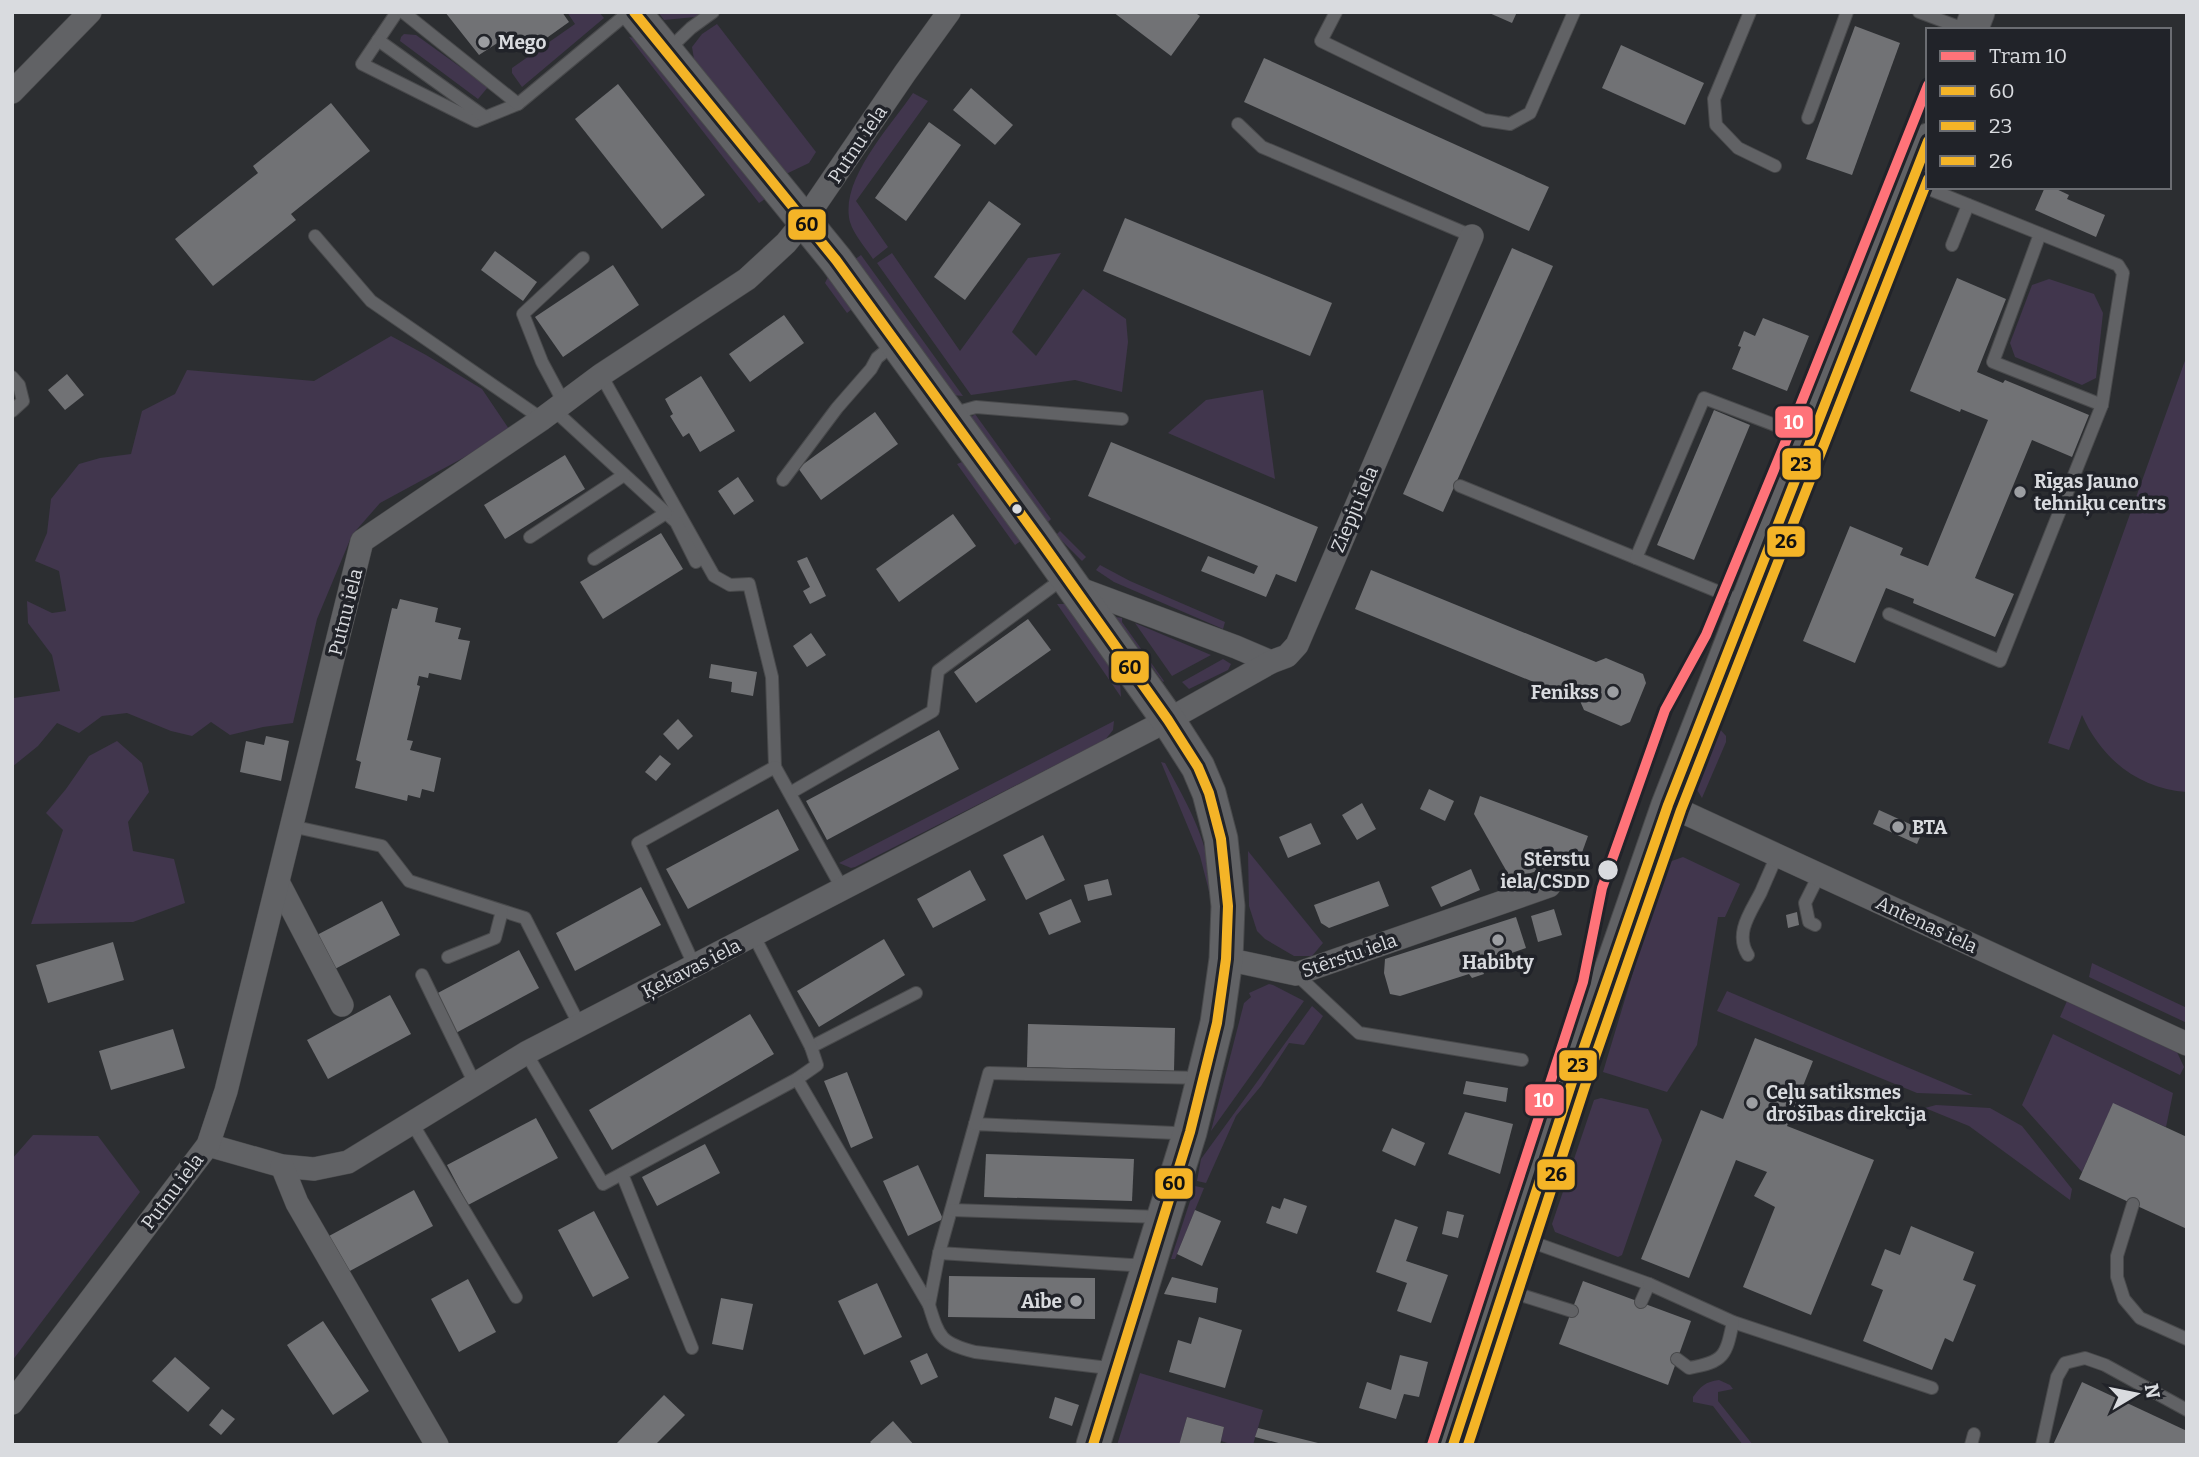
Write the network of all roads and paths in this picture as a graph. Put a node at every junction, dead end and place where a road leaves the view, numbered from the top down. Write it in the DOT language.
graph roads {
  1 [pos="397,12"];
  2 [pos="404,12"];
  3 [pos="629,12"];
  4 [pos="634,12"];
  5 [pos="713,12"];
  6 [pos="949,12"];
  7 [pos="1336,12"];
  8 [pos="1574,12"];
  9 [pos="1749,12"];
  10 [pos="1847,12"];
  11 [pos="1919,12"];
  12 [pos="1978,12"];
  13 [pos="89,13"];
  14 [pos="1963,28"];
  15 [pos="1970,28"];
  16 [pos="378,40"];
  17 [pos="666,51"];
  18 [pos="12,92"];
  19 [pos="517,104"];
  20 [pos="485,117"];
  21 [pos="1808,118"];
  22 [pos="1238,124"];
  23 [pos="1926,145"];
  24 [pos="1774,166"];
  25 [pos="1912,181"];
  26 [pos="1926,187"];
  27 [pos="1931,189"];
  28 [pos="1968,205"];
  29 [pos="804,221"];
  30 [pos="2040,234"];
  31 [pos="315,236"];
  32 [pos="1472,236"];
  33 [pos="1952,245"];
  34 [pos="583,258"];
  35 [pos="896,343"];
  36 [pos="601,375"];
  37 [pos="12,377"];
  38 [pos="2102,405"];
  39 [pos="553,410"];
  40 [pos="12,411"];
  41 [pos="948,415"];
  42 [pos="1122,419"];
  43 [pos="1811,439"];
  44 [pos="624,475"];
  45 [pos="783,480"];
  46 [pos="1460,486"];
  47 [pos="666,513"];
  48 [pos="530,537"];
  49 [pos="1636,558"];
  50 [pos="594,559"];
  51 [pos="696,562"];
  52 [pos="1069,581"];
  53 [pos="1746,603"];
  54 [pos="1889,614"];
  55 [pos="1271,662"];
  56 [pos="1168,720"];
  57 [pos="775,767"];
  58 [pos="790,793"];
  59 [pos="1668,805"];
  60 [pos="291,826"];
  61 [pos="1777,855"];
  62 [pos="1819,875"];
  63 [pos="278,882"];
  64 [pos="1549,886"];
  65 [pos="842,888"];
  66 [pos="502,911"];
  67 [pos="1815,925"];
  68 [pos="754,936"];
  69 [pos="1748,955"];
  70 [pos="448,957"];
  71 [pos="1226,959"];
  72 [pos="695,967"];
  73 [pos="1296,974"];
  74 [pos="422,975"];
  75 [pos="916,993"];
  76 [pos="342,1005"];
  77 [pos="579,1024"];
  78 [pos="2187,1044"];
  79 [pos="811,1047"];
  80 [pos="526,1053"];
  81 [pos="1522,1060"];
  82 [pos="1204,1078"];
  83 [pos="797,1079"];
  84 [pos="475,1084"];
  85 [pos="412,1123"];
  86 [pos="975,1124"];
  87 [pos="1189,1132"];
  88 [pos="208,1145"];
  89 [pos="282,1166"];
  90 [pos="622,1174"];
  91 [pos="2133,1204"];
  92 [pos="952,1210"];
  93 [pos="1163,1217"];
  94 [pos="1520,1238"];
  95 [pos="939,1253"];
  96 [pos="1150,1263"];
  97 [pos="1649,1284"];
  98 [pos="1504,1290"];
  99 [pos="516,1297"];
  100 [pos="1641,1302"];
  101 [pos="929,1305"];
  102 [pos="1572,1311"];
  103 [pos="1733,1322"];
  104 [pos="2187,1339"];
  105 [pos="692,1348"];
  106 [pos="1677,1359"];
  107 [pos="1117,1367"];
  108 [pos="1932,1388"];
  109 [pos="12,1403"];
  110 [pos="2187,1410"];
  111 [pos="437,1445"];
  112 [pos="1093,1445"];
  113 [pos="1452,1445"];
  114 [pos="2042,1445"];
  1 -- 16 [label="lane"];
  2 -- 19 [label="lane"];
  3 -- 19 [label="lane"];
  4 -- 17 [label="main road"];
  5 -- 17 [label="lane"];
  6 -- 29 [label="street, Putnu iela"];
  7 -- 8 [label="lane"];
  9 -- 24 [label="lane"];
  10 -- 21 [label="lane"];
  11 -- 14 [label="lane"];
  12 -- 15 [label="main road"];
  13 -- 18 [label="street"];
  16 -- 20 [label="lane"];
  16 -- 20 [label="lane"];
  17 -- 29 [label="main road"];
  19 -- 20 [label="lane"];
  22 -- 32 [label="lane"];
  23 -- 25 [label="main road"];
  25 -- 26 [label="lane"];
  25 -- 43 [label="main road"];
  27 -- 28 [label="lane"];
  28 -- 30 [label="lane"];
  28 -- 33 [label="lane"];
  29 -- 35 [label="main road"];
  29 -- 36 [label="street, Putnu iela"];
  30 -- 38 [label="lane"];
  30 -- 38 [label="lane"];
  31 -- 39 [label="lane"];
  32 -- 55 [label="street, Ziepju iela"];
  34 -- 39 [label="lane"];
  35 -- 41 [label="main road"];
  35 -- 45 [label="lane"];
  36 -- 39 [label="street, Putnu iela"];
  36 -- 57 [label="lane"];
  37 -- 40 [label="lane"];
  38 -- 54 [label="lane"];
  39 -- 44 [label="lane"];
  39 -- 60 [label="street, Putnu iela"];
  41 -- 42 [label="lane"];
  41 -- 52 [label="main road"];
  43 -- 49 [label="lane"];
  43 -- 53 [label="main road"];
  44 -- 47 [label="lane"];
  44 -- 48 [label="lane"];
  46 -- 49 [label="lane"];
  47 -- 50 [label="lane"];
  47 -- 51 [label="lane"];
  49 -- 53 [label="lane"];
  52 -- 55 [label="street"];
  52 -- 56 [label="main road"];
  52 -- 58 [label="lane"];
  53 -- 59 [label="main road"];
  55 -- 56 [label="street, Ziepju iela"];
  56 -- 65 [label="street, Ķekavas iela"];
  56 -- 71 [label="main road"];
  57 -- 58 [label="lane"];
  57 -- 72 [label="lane"];
  58 -- 65 [label="lane"];
  59 -- 61 [label="street, Antenas iela"];
  59 -- 94 [label="main road"];
  60 -- 63 [label="street, Putnu iela"];
  60 -- 66 [label="lane"];
  61 -- 62 [label="street, Antenas iela"];
  61 -- 69 [label="lane"];
  62 -- 67 [label="lane"];
  62 -- 78 [label="street, Antenas iela"];
  63 -- 76 [label="street"];
  63 -- 88 [label="street, Putnu iela"];
  64 -- 73 [label="street, Stērstu iela"];
  65 -- 68 [label="street, Ķekavas iela"];
  66 -- 70 [label="lane"];
  66 -- 77 [label="lane"];
  68 -- 72 [label="street, Ķekavas iela"];
  68 -- 79 [label="lane"];
  71 -- 73 [label="street, Stērstu iela"];
  71 -- 82 [label="main road"];
  72 -- 77 [label="street, Ķekavas iela"];
  73 -- 81 [label="lane"];
  74 -- 84 [label="lane"];
  75 -- 79 [label="lane"];
  77 -- 80 [label="street, Ķekavas iela"];
  79 -- 83 [label="lane"];
  80 -- 84 [label="street, Ķekavas iela"];
  80 -- 90 [label="lane"];
  82 -- 86 [label="lane"];
  82 -- 87 [label="main road"];
  83 -- 90 [label="lane"];
  83 -- 101 [label="lane"];
  84 -- 85 [label="street, Ķekavas iela"];
  85 -- 89 [label="street, Ķekavas iela"];
  85 -- 99 [label="lane"];
  86 -- 87 [label="lane"];
  86 -- 92 [label="lane"];
  87 -- 93 [label="main road"];
  88 -- 89 [label="street, Ķekavas iela"];
  88 -- 109 [label="street, Putnu iela"];
  89 -- 111 [label="street"];
  90 -- 105 [label="lane"];
  91 -- 104 [label="lane"];
  92 -- 93 [label="lane"];
  92 -- 95 [label="lane"];
  93 -- 96 [label="main road"];
  94 -- 97 [label="lane"];
  94 -- 98 [label="main road"];
  95 -- 96 [label="lane"];
  95 -- 101 [label="lane"];
  96 -- 107 [label="main road"];
  97 -- 100 [label="lane"];
  97 -- 103 [label="lane"];
  98 -- 102 [label="lane"];
  98 -- 113 [label="main road"];
  101 -- 107 [label="lane"];
  103 -- 106 [label="lane"];
  103 -- 108 [label="lane"];
  107 -- 112 [label="main road"];
  110 -- 114 [label="lane"];
}
